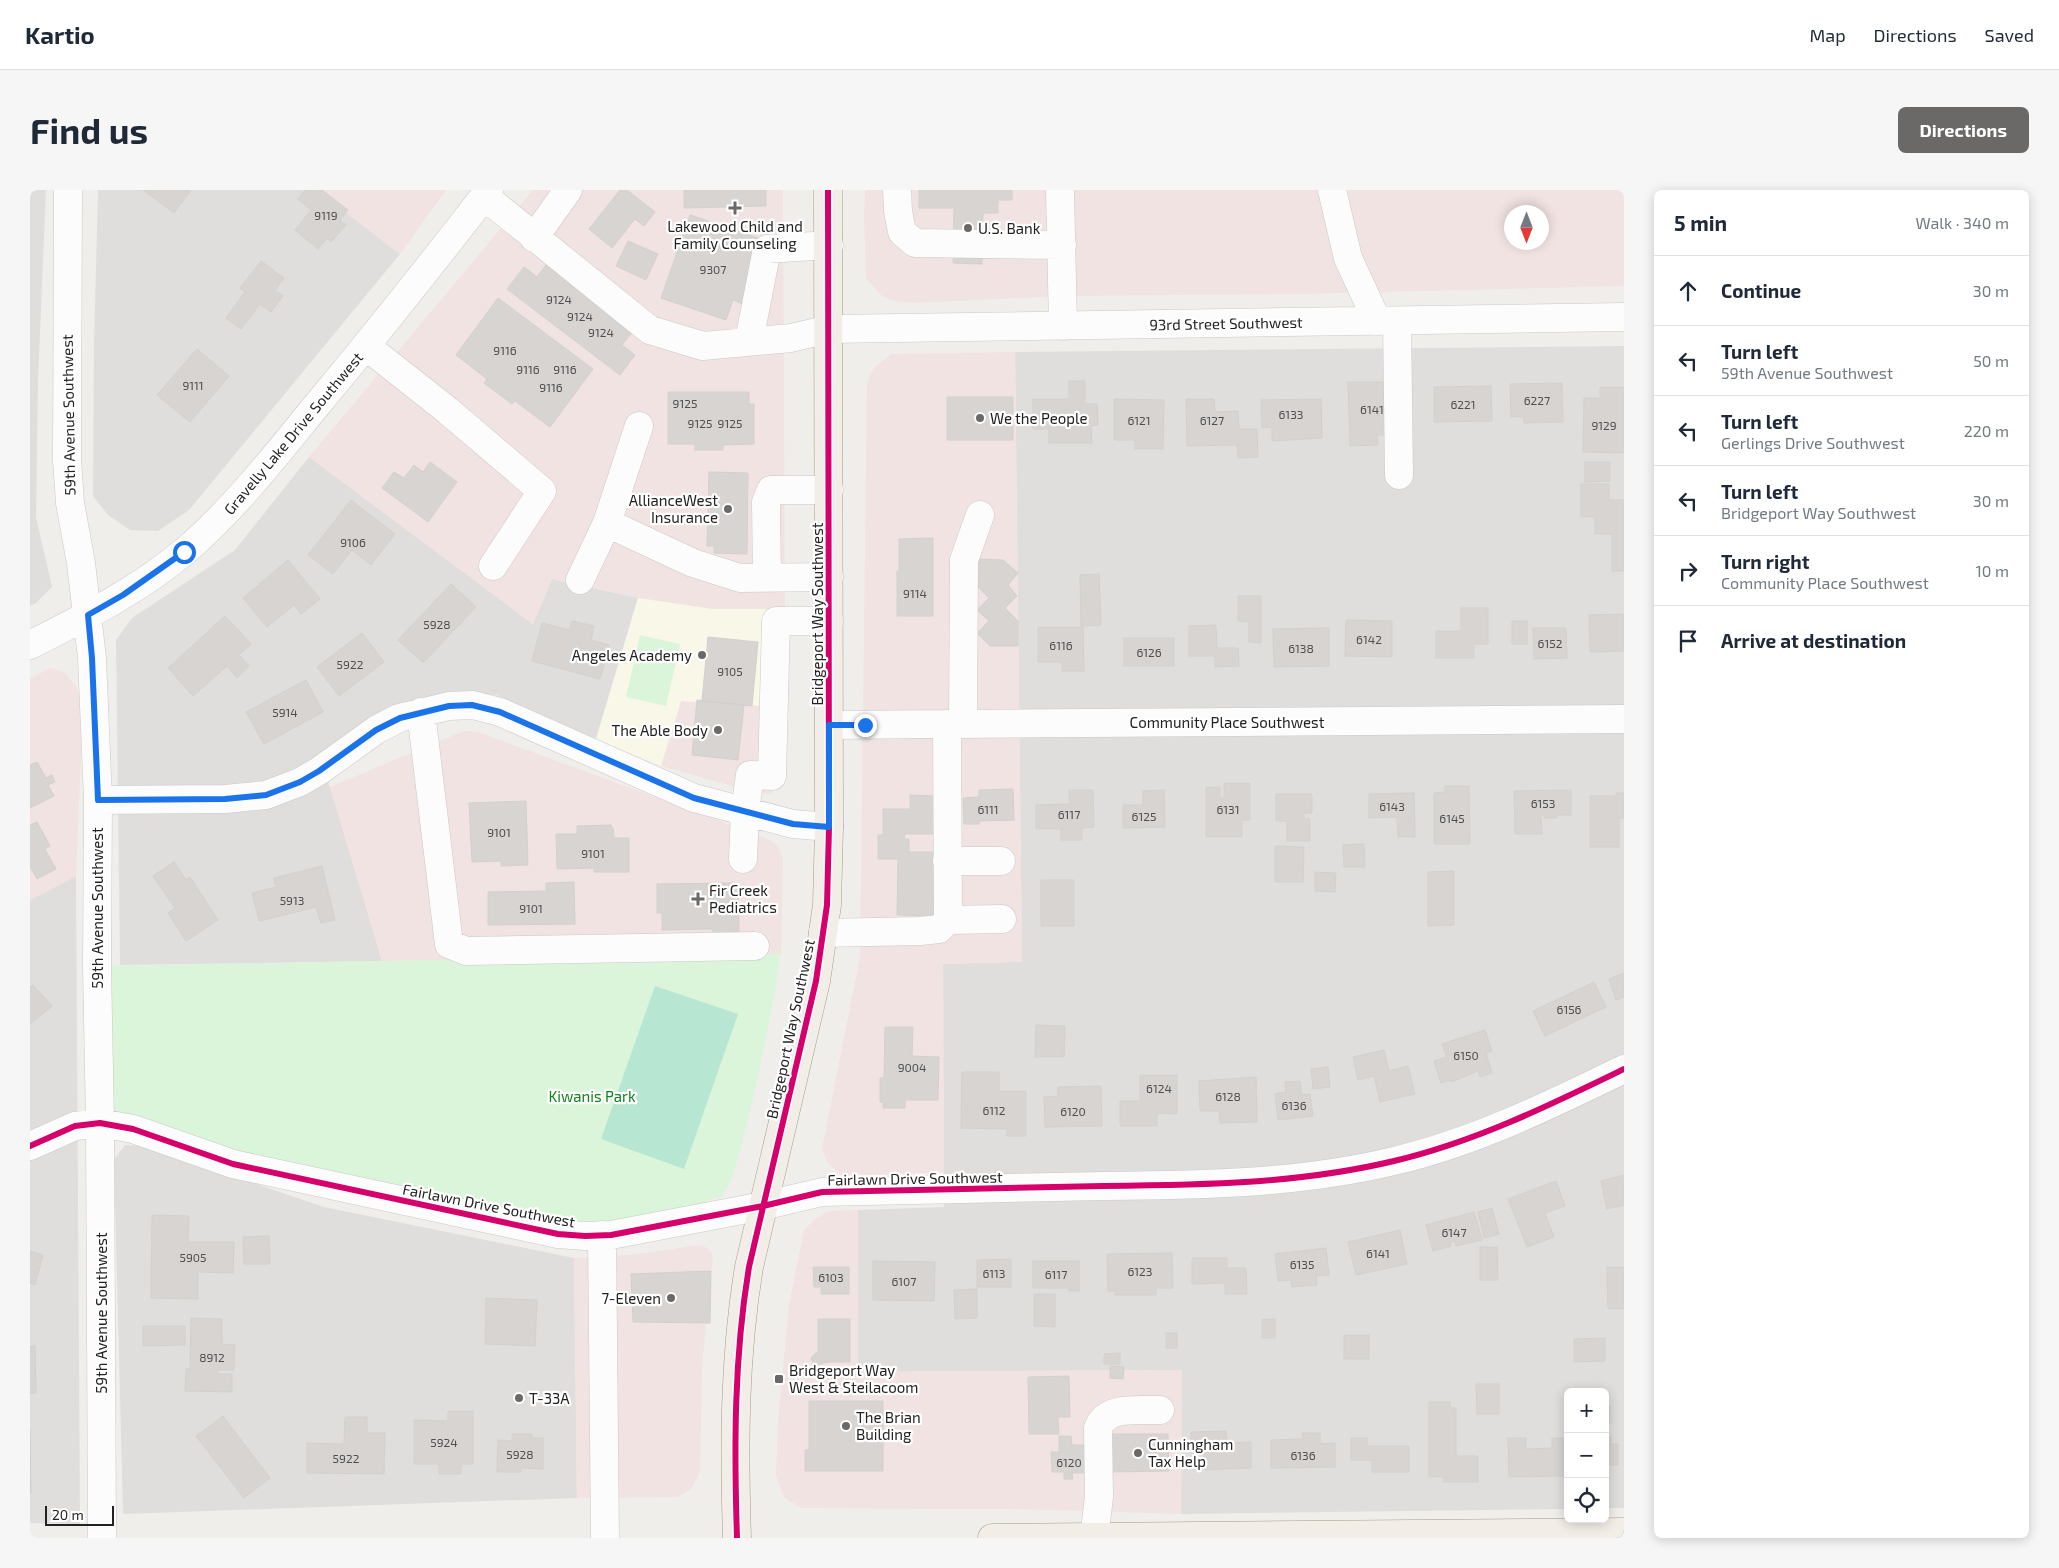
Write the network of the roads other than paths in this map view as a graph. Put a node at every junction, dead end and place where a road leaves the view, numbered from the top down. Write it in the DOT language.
graph roads {
  1 [pos="68,190"];
  2 [pos="568,190"];
  3 [pos="828,190"];
  4 [pos="898,190"];
  5 [pos="1060,190"];
  6 [pos="1332,190"];
  7 [pos="487,193"];
  8 [pos="541,244"];
  9 [pos="829,245"];
  10 [pos="1062,245"];
  11 [pos="1624,317"];
  12 [pos="1387,321"];
  13 [pos="1063,326"];
  14 [pos="829,329"];
  15 [pos="750,341"];
  16 [pos="366,346"];
  17 [pos="639,426"];
  18 [pos="1399,475"];
  19 [pos="829,490"];
  20 [pos="980,515"];
  21 [pos="607,523"];
  22 [pos="493,566"];
  23 [pos="767,577"];
  24 [pos="829,577"];
  25 [pos="580,580"];
  26 [pos="88,615"];
  27 [pos="829,621"];
  28 [pos="30,645"];
  29 [pos="421,712"];
  30 [pos="1624,718"];
  31 [pos="955,724"];
  32 [pos="829,725"];
  33 [pos="98,800"];
  34 [pos="745,811"];
  35 [pos="829,827"];
  36 [pos="743,859"];
  37 [pos="947,861"];
  38 [pos="1001,861"];
  39 [pos="1002,919"];
  40 [pos="948,920"];
  41 [pos="823,933"];
  42 [pos="755,946"];
  43 [pos="1624,1069"];
  44 [pos="100,1123"];
  45 [pos="30,1146"];
  46 [pos="763,1206"];
  47 [pos="602,1235"];
  48 [pos="1160,1410"];
  49 [pos="1624,1532"];
  50 [pos="1204,1537"];
  51 [pos="102,1538"];
  52 [pos="605,1538"];
  53 [pos="737,1538"];
  54 [pos="992,1538"];
  55 [pos="1095,1538"];
  1 -- 26 [label="street, 59th Avenue Southwest"];
  2 -- 8 [label="street"];
  3 -- 9 [label="main road, Bridgeport Way Southwest"];
  4 -- 10 [label="street"];
  5 -- 10 [label="street"];
  6 -- 12 [label="street"];
  7 -- 8 [label="street, 93rd Street Southwest"];
  7 -- 16 [label="street, Gravelly Lake Drive Southwest"];
  8 -- 15 [label="street, 93rd Street Southwest"];
  9 -- 14 [label="main road, Bridgeport Way Southwest"];
  9 -- 15 [label="street"];
  10 -- 13 [label="street"];
  11 -- 12 [label="street, 93rd Street Southwest"];
  12 -- 13 [label="street, 93rd Street Southwest"];
  12 -- 18 [label="street"];
  13 -- 14 [label="street, 93rd Street Southwest"];
  14 -- 15 [label="street, 93rd Street Southwest"];
  14 -- 19 [label="main road, Bridgeport Way Southwest"];
  16 -- 22 [label="street"];
  16 -- 26 [label="street, Gravelly Lake Drive Southwest"];
  17 -- 21 [label="street"];
  19 -- 23 [label="street"];
  19 -- 24 [label="main road, Bridgeport Way Southwest"];
  20 -- 31 [label="street"];
  21 -- 23 [label="street"];
  21 -- 25 [label="street"];
  23 -- 24 [label="street"];
  24 -- 27 [label="main road, Bridgeport Way Southwest"];
  26 -- 28 [label="street, Gravelly Lake Drive Southwest"];
  26 -- 33 [label="street, 59th Avenue Southwest"];
  27 -- 32 [label="main road, Bridgeport Way Southwest"];
  27 -- 34 [label="street"];
  29 -- 33 [label="street"];
  29 -- 34 [label="street"];
  29 -- 42 [label="street"];
  30 -- 31 [label="street, Community Place Southwest"];
  31 -- 32 [label="street, Community Place Southwest"];
  31 -- 37 [label="street"];
  32 -- 35 [label="main road, Bridgeport Way Southwest"];
  33 -- 44 [label="street, 59th Avenue Southwest"];
  34 -- 35 [label="street"];
  34 -- 36 [label="street"];
  35 -- 41 [label="main road, Bridgeport Way Southwest"];
  37 -- 38 [label="street"];
  37 -- 40 [label="street"];
  39 -- 40 [label="street"];
  40 -- 41 [label="street"];
  41 -- 46 [label="main road, Bridgeport Way Southwest"];
  43 -- 46 [label="street, Fairlawn Drive Southwest"];
  44 -- 45 [label="street, Fairlawn Drive Southwest"];
  44 -- 47 [label="street, Fairlawn Drive Southwest"];
  44 -- 51 [label="street, 59th Avenue Southwest"];
  46 -- 47 [label="street, Fairlawn Drive Southwest"];
  46 -- 53 [label="main road, Bridgeport Way Southwest"];
  47 -- 52 [label="street"];
  48 -- 55 [label="street"];
  49 -- 50 [label="main road"];
  50 -- 55 [label="main road"];
  54 -- 55 [label="main road"];
}
